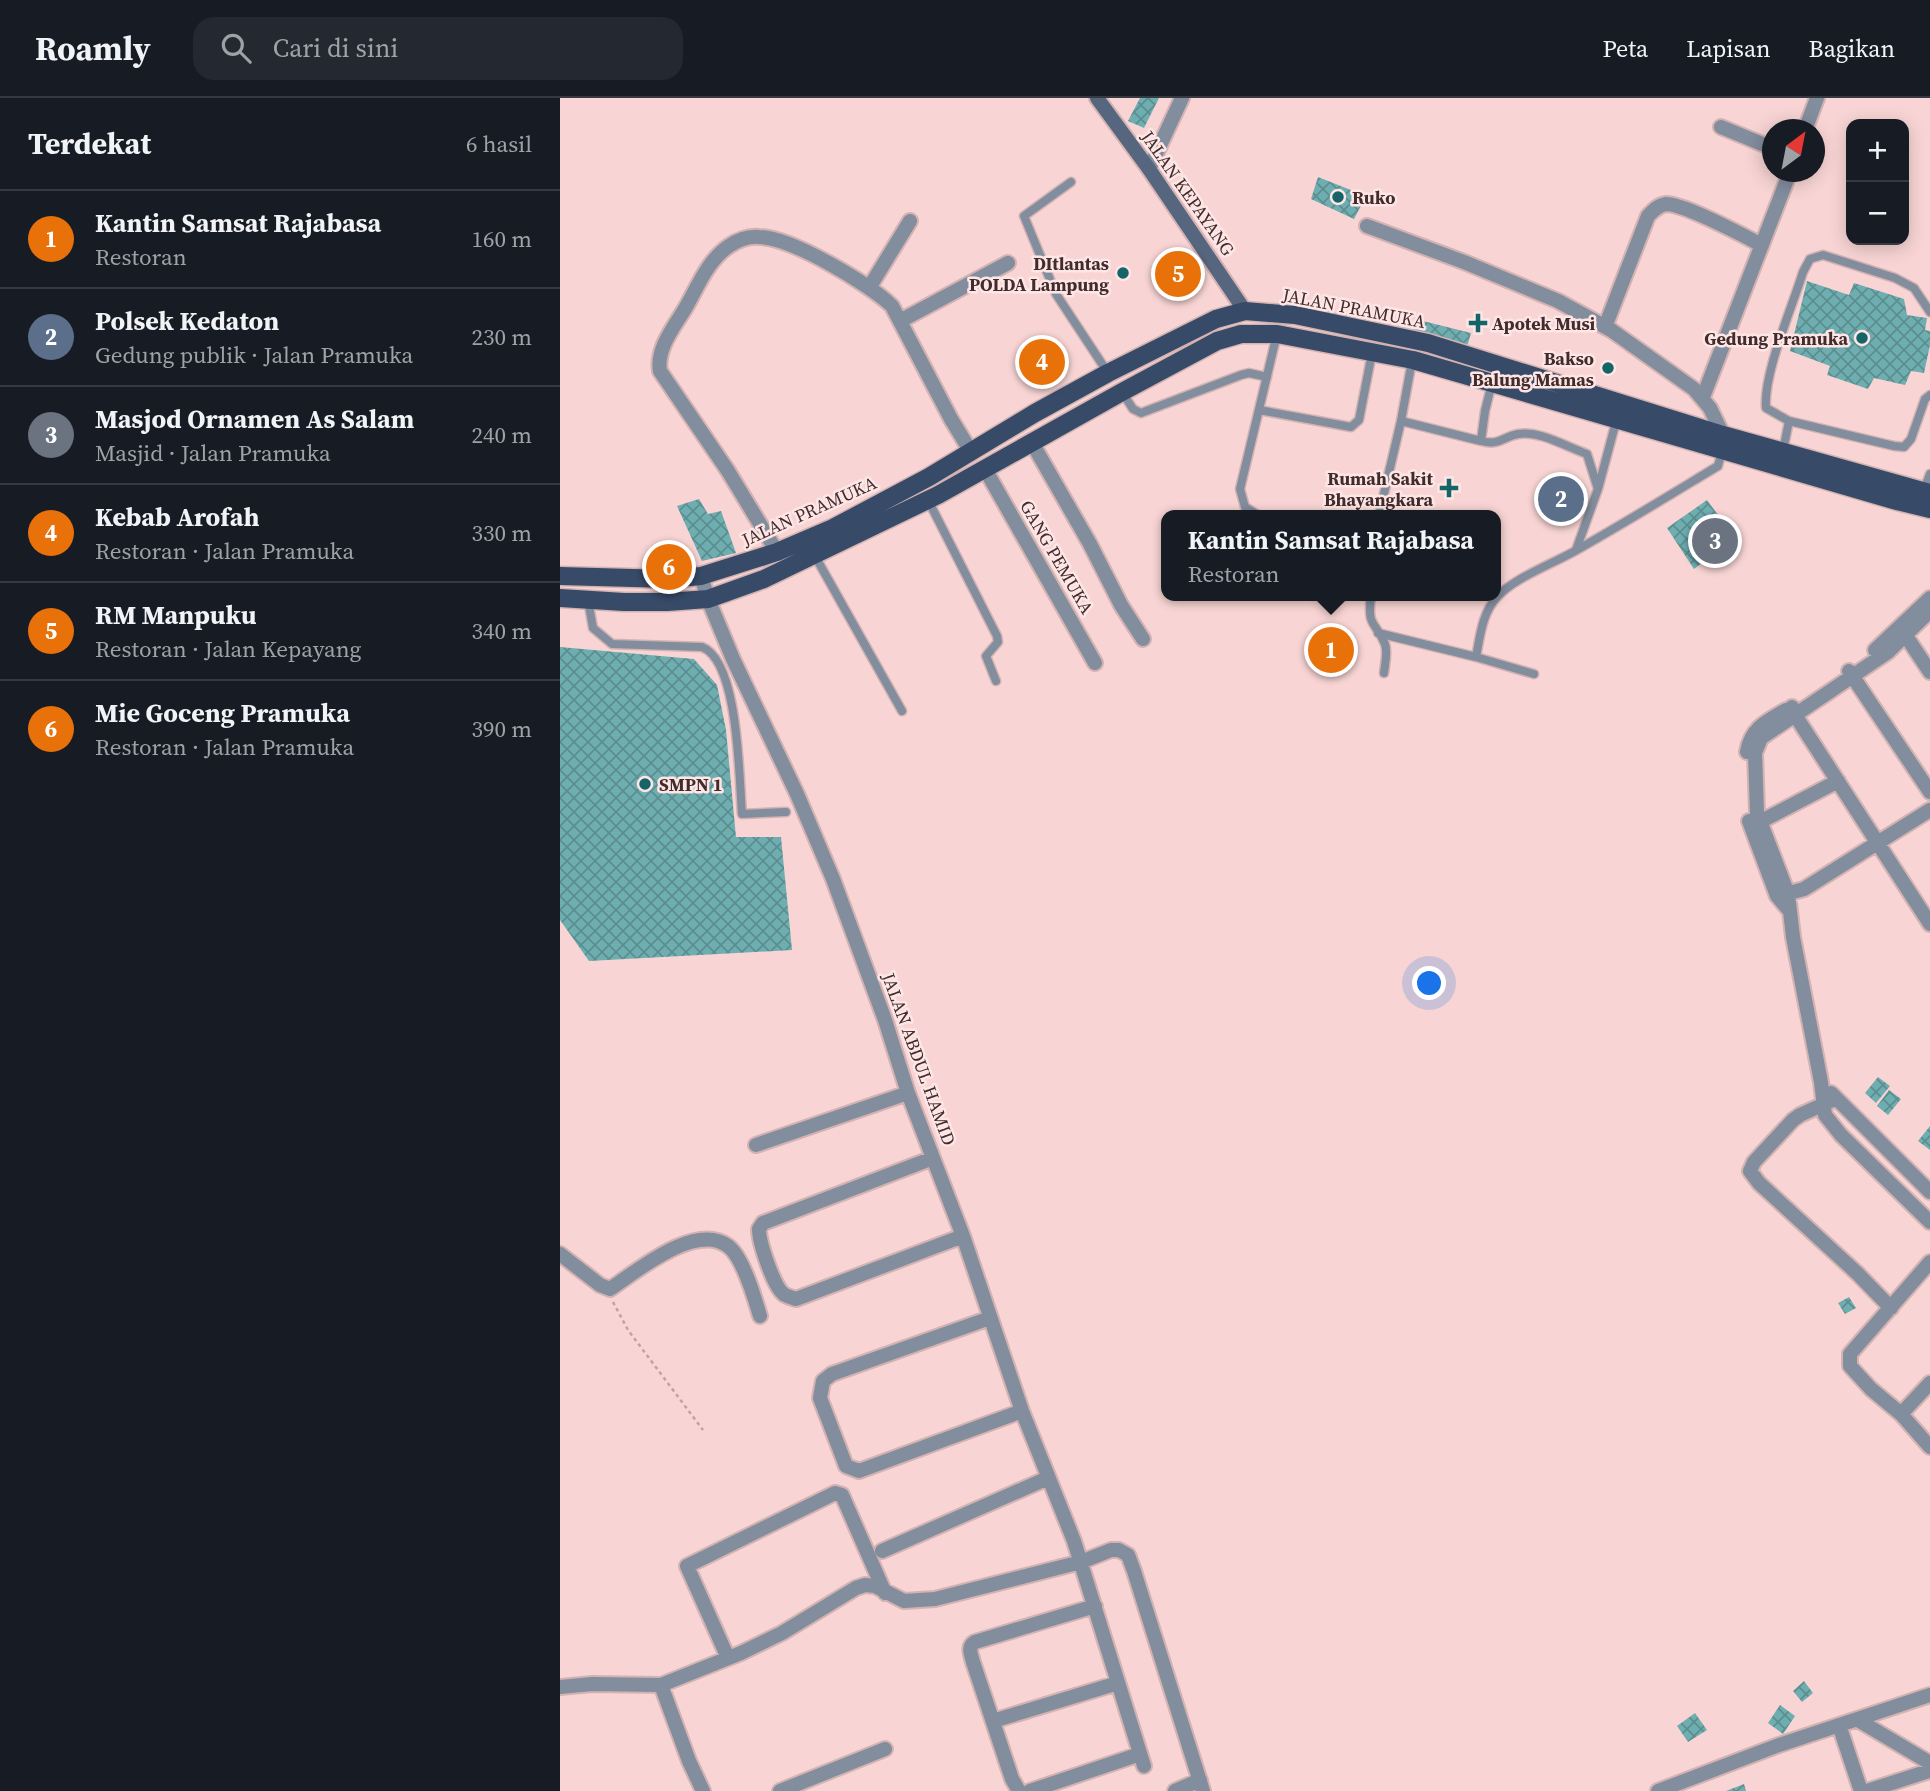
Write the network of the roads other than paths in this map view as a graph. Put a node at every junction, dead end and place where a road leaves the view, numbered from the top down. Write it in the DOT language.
graph roads {
  1 [pos="1097,98"];
  2 [pos="1182,98"];
  3 [pos="1817,98"];
  4 [pos="1809,119"];
  5 [pos="1721,127"];
  6 [pos="1762,144"];
  7 [pos="1149,169"];
  8 [pos="1072,182"];
  9 [pos="1786,182"];
  10 [pos="910,221"];
  11 [pos="1367,226"];
  12 [pos="1762,245"];
  13 [pos="1008,263"];
  14 [pos="869,288"];
  15 [pos="1245,311"];
  16 [pos="1930,312"];
  17 [pos="900,321"];
  18 [pos="1605,327"];
  19 [pos="1277,334"];
  20 [pos="1372,353"];
  21 [pos="1413,360"];
  22 [pos="1497,362"];
  23 [pos="1108,373"];
  24 [pos="1267,377"];
  25 [pos="1493,383"];
  26 [pos="1122,392"];
  27 [pos="1930,395"];
  28 [pos="1703,397"];
  29 [pos="1259,410"];
  30 [pos="1617,418"];
  31 [pos="1401,421"];
  32 [pos="1789,421"];
  33 [pos="1481,441"];
  34 [pos="1031,442"];
  35 [pos="1723,443"];
  36 [pos="971,452"];
  37 [pos="1783,452"];
  38 [pos="985,469"];
  39 [pos="1930,474"];
  40 [pos="929,477"];
  41 [pos="1598,489"];
  42 [pos="933,497"];
  43 [pos="1925,500"];
  44 [pos="1250,510"];
  45 [pos="1380,510"];
  46 [pos="1576,551"];
  47 [pos="777,552"];
  48 [pos="815,555"];
  49 [pos="560,576"];
  50 [pos="701,576"];
  51 [pos="1501,593"];
  52 [pos="560,598"];
  53 [pos="1930,598"];
  54 [pos="708,599"];
  55 [pos="588,600"];
  56 [pos="1370,601"];
  57 [pos="1494,601"];
  58 [pos="1930,611"];
  59 [pos="1903,632"];
  60 [pos="1378,634"];
  61 [pos="1143,639"];
  62 [pos="1476,657"];
  63 [pos="1095,663"];
  64 [pos="1930,672"];
  65 [pos="1384,673"];
  66 [pos="1534,674"];
  67 [pos="1851,674"];
  68 [pos="996,681"];
  69 [pos="902,710"];
  70 [pos="1794,710"];
  71 [pos="1838,781"];
  72 [pos="1930,792"];
  73 [pos="1930,810"];
  74 [pos="786,812"];
  75 [pos="1755,825"];
  76 [pos="1878,844"];
  77 [pos="1783,895"];
  78 [pos="1930,925"];
  79 [pos="908,1093"];
  80 [pos="1829,1101"];
  81 [pos="756,1146"];
  82 [pos="933,1158"];
  83 [pos="1930,1192"];
  84 [pos="1930,1222"];
  85 [pos="963,1236"];
  86 [pos="560,1254"];
  87 [pos="1930,1262"];
  88 [pos="1891,1308"];
  89 [pos="760,1316"];
  90 [pos="990,1318"];
  91 [pos="1930,1382"];
  92 [pos="1022,1411"];
  93 [pos="1901,1414"];
  94 [pos="1930,1447"];
  95 [pos="1048,1478"];
  96 [pos="882,1551"];
  97 [pos="1081,1562"];
  98 [pos="885,1593"];
  99 [pos="1095,1606"];
  100 [pos="728,1658"];
  101 [pos="1118,1683"];
  102 [pos="661,1685"];
  103 [pos="560,1687"];
  104 [pos="1930,1695"];
  105 [pos="1858,1720"];
  106 [pos="993,1721"];
  107 [pos="1839,1725"];
  108 [pos="885,1749"];
  109 [pos="1930,1770"];
  110 [pos="1201,1786"];
  111 [pos="1179,1790"];
  112 [pos="703,1791"];
  113 [pos="780,1791"];
  114 [pos="1019,1791"];
  115 [pos="1030,1791"];
  116 [pos="1658,1791"];
  117 [pos="1861,1791"];
  118 [pos="1867,1791"];
  1 -- 7 [label="street, JALAN KEPAYANG"];
  2 -- 7 [label="street"];
  3 -- 4 [label="street"];
  5 -- 6 [label="street"];
  7 -- 15 [label="street, JALAN KEPAYANG"];
  8 -- 23 [label="lane"];
  9 -- 12 [label="street"];
  10 -- 14 [label="street"];
  11 -- 18 [label="street"];
  12 -- 18 [label="street"];
  12 -- 28 [label="street"];
  13 -- 17 [label="street"];
  14 -- 17 [label="street"];
  14 -- 47 [label="street"];
  15 -- 22 [label="main road, JALAN PRAMUKA"];
  15 -- 23 [label="main road, JALAN PRAMUKA"];
  16 -- 32 [label="lane"];
  17 -- 36 [label="street"];
  18 -- 28 [label="street"];
  19 -- 20 [label="main road, JALAN PRAMUKA"];
  19 -- 24 [label="lane"];
  19 -- 26 [label="main road, JALAN PRAMUKA"];
  20 -- 21 [label="main road, JALAN PRAMUKA"];
  20 -- 29 [label="lane"];
  21 -- 25 [label="main road, JALAN PRAMUKA"];
  21 -- 31 [label="lane"];
  22 -- 25 [label="main road"];
  22 -- 35 [label="main road, JALAN PRAMUKA"];
  23 -- 36 [label="main road, JALAN PRAMUKA"];
  24 -- 26 [label="lane"];
  24 -- 29 [label="lane"];
  25 -- 30 [label="main road, JALAN PRAMUKA"];
  25 -- 33 [label="lane"];
  26 -- 34 [label="main road, JALAN PRAMUKA"];
  27 -- 32 [label="lane"];
  28 -- 35 [label="street"];
  29 -- 44 [label="lane"];
  30 -- 35 [label="main road, JALAN PRAMUKA"];
  30 -- 41 [label="lane"];
  31 -- 33 [label="lane"];
  31 -- 45 [label="lane"];
  32 -- 37 [label="lane"];
  33 -- 41 [label="lane"];
  34 -- 38 [label="main road, JALAN PRAMUKA"];
  34 -- 61 [label="street"];
  35 -- 37 [label="main road, JALAN PRAMUKA"];
  35 -- 43 [label="main road, JALAN PRAMUKA"];
  35 -- 46 [label="lane"];
  36 -- 40 [label="main road, JALAN PRAMUKA"];
  37 -- 43 [label="main road, JALAN PRAMUKA"];
  38 -- 42 [label="main road, JALAN PRAMUKA"];
  38 -- 63 [label="street, GANG PEMUKA"];
  39 -- 43 [label="lane"];
  40 -- 42 [label="main road"];
  40 -- 47 [label="main road, JALAN PRAMUKA"];
  41 -- 46 [label="lane"];
  42 -- 48 [label="main road, JALAN PRAMUKA"];
  42 -- 68 [label="lane"];
  46 -- 51 [label="lane"];
  47 -- 50 [label="main road, JALAN PRAMUKA"];
  48 -- 54 [label="main road, JALAN PRAMUKA"];
  48 -- 69 [label="lane"];
  49 -- 50 [label="main road, JALAN PRAMUKA"];
  50 -- 54 [label="street, JALAN ABDUL HAMID"];
  52 -- 55 [label="main road, JALAN PRAMUKA"];
  53 -- 59 [label="street"];
  54 -- 55 [label="main road, JALAN PRAMUKA"];
  54 -- 79 [label="street, JALAN ABDUL HAMID"];
  55 -- 74 [label="lane"];
  56 -- 60 [label="lane"];
  57 -- 62 [label="lane"];
  58 -- 59 [label="street"];
  59 -- 64 [label="street"];
  59 -- 67 [label="street"];
  60 -- 62 [label="lane"];
  60 -- 65 [label="lane"];
  62 -- 66 [label="lane"];
  67 -- 70 [label="street"];
  67 -- 72 [label="street"];
  70 -- 71 [label="street"];
  70 -- 75 [label="street"];
  71 -- 75 [label="street"];
  71 -- 76 [label="street"];
  73 -- 76 [label="street"];
  75 -- 77 [label="street"];
  76 -- 77 [label="street"];
  76 -- 78 [label="street"];
  77 -- 80 [label="street"];
  79 -- 81 [label="street"];
  79 -- 82 [label="street, JALAN ABDUL HAMID"];
  80 -- 83 [label="street"];
  80 -- 84 [label="street"];
  80 -- 88 [label="street"];
  82 -- 85 [label="street, JALAN ABDUL HAMID"];
  82 -- 85 [label="street"];
  85 -- 90 [label="street, JALAN ABDUL HAMID"];
  86 -- 89 [label="street"];
  87 -- 88 [label="street"];
  88 -- 93 [label="street"];
  90 -- 92 [label="street, JALAN ABDUL HAMID"];
  90 -- 92 [label="street"];
  91 -- 93 [label="street"];
  92 -- 95 [label="street, JALAN ABDUL HAMID"];
  93 -- 94 [label="street"];
  95 -- 96 [label="street"];
  95 -- 97 [label="street, JALAN ABDUL HAMID"];
  97 -- 98 [label="street"];
  97 -- 99 [label="street, JALAN ABDUL HAMID"];
  97 -- 110 [label="street"];
  98 -- 100 [label="street"];
  98 -- 100 [label="street"];
  99 -- 101 [label="street, JALAN ABDUL HAMID"];
  99 -- 106 [label="street"];
  100 -- 102 [label="street"];
  101 -- 106 [label="street"];
  101 -- 115 [label="street, JALAN ABDUL HAMID"];
  102 -- 103 [label="street"];
  102 -- 112 [label="street"];
  104 -- 105 [label="street"];
  105 -- 107 [label="street"];
  105 -- 109 [label="street"];
  106 -- 114 [label="street"];
  107 -- 116 [label="street"];
  107 -- 117 [label="street"];
  108 -- 113 [label="street"];
  109 -- 118 [label="street"];
  110 -- 111 [label="street"];
}
